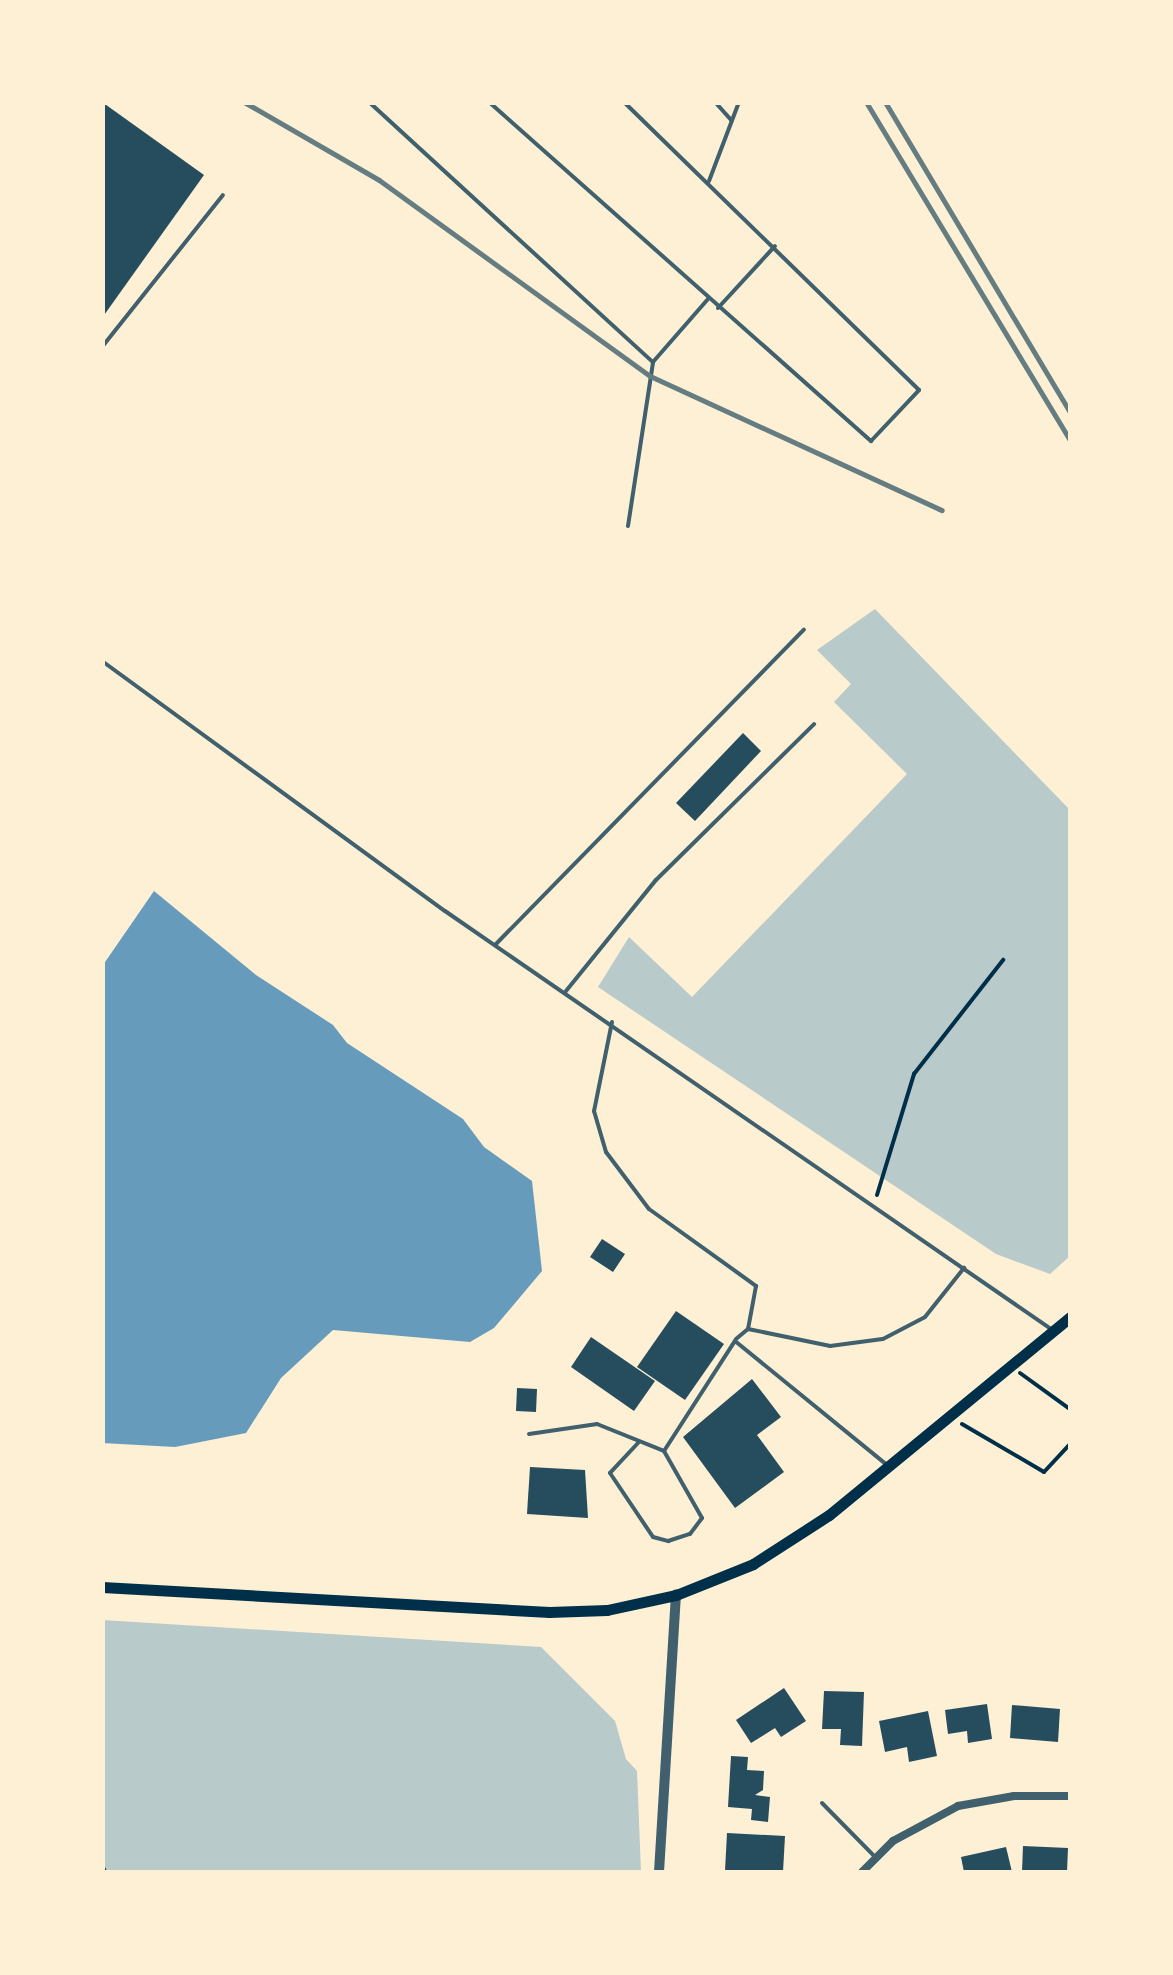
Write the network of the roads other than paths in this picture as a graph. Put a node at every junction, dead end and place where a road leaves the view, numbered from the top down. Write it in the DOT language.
graph roads {
  1 [pos="368,102"];
  2 [pos="488,102"];
  3 [pos="624,102"];
  4 [pos="715,102"];
  5 [pos="739,102"];
  6 [pos="732,121"];
  7 [pos="709,181"];
  8 [pos="222,195"];
  9 [pos="775,246"];
  10 [pos="708,299"];
  11 [pos="718,308"];
  12 [pos="102,347"];
  13 [pos="652,362"];
  14 [pos="628,526"];
  15 [pos="804,630"];
  16 [pos="102,661"];
  17 [pos="814,724"];
  18 [pos="496,944"];
  19 [pos="566,991"];
  20 [pos="612,1022"];
  21 [pos="964,1268"];
  22 [pos="1070,1316"];
  23 [pos="748,1329"];
  24 [pos="1055,1331"];
  25 [pos="735,1341"];
  26 [pos="530,1434"];
  27 [pos="638,1443"];
  28 [pos="664,1451"];
  29 [pos="890,1468"];
  30 [pos="102,1587"];
  31 [pos="676,1595"];
  32 [pos="1070,1796"];
  33 [pos="822,1803"];
  34 [pos="876,1856"];
  35 [pos="660,1872"];
  36 [pos="862,1872"];
  1 -- 13 [label="lane"];
  2 -- 10 [label="lane"];
  3 -- 7 [label="lane"];
  4 -- 6 [label="lane"];
  5 -- 6 [label="lane"];
  6 -- 7 [label="lane"];
  7 -- 9 [label="lane"];
  8 -- 12 [label="lane"];
  9 -- 11 [label="lane"];
  9 -- 11 [label="lane"];
  10 -- 11 [label="lane"];
  10 -- 13 [label="lane"];
  13 -- 14 [label="lane"];
  15 -- 18 [label="lane"];
  16 -- 18 [label="lane"];
  17 -- 19 [label="lane"];
  18 -- 19 [label="lane"];
  19 -- 20 [label="lane"];
  20 -- 21 [label="lane"];
  20 -- 23 [label="lane"];
  21 -- 23 [label="lane"];
  21 -- 24 [label="lane"];
  22 -- 24 [label="main road"];
  23 -- 25 [label="lane"];
  24 -- 29 [label="main road"];
  25 -- 28 [label="lane"];
  25 -- 29 [label="lane"];
  26 -- 27 [label="lane"];
  27 -- 28 [label="lane"];
  27 -- 28 [label="lane"];
  29 -- 31 [label="main road"];
  30 -- 31 [label="main road"];
  31 -- 35 [label="street"];
  32 -- 34 [label="street"];
  33 -- 34 [label="lane"];
  34 -- 36 [label="street"];
}
